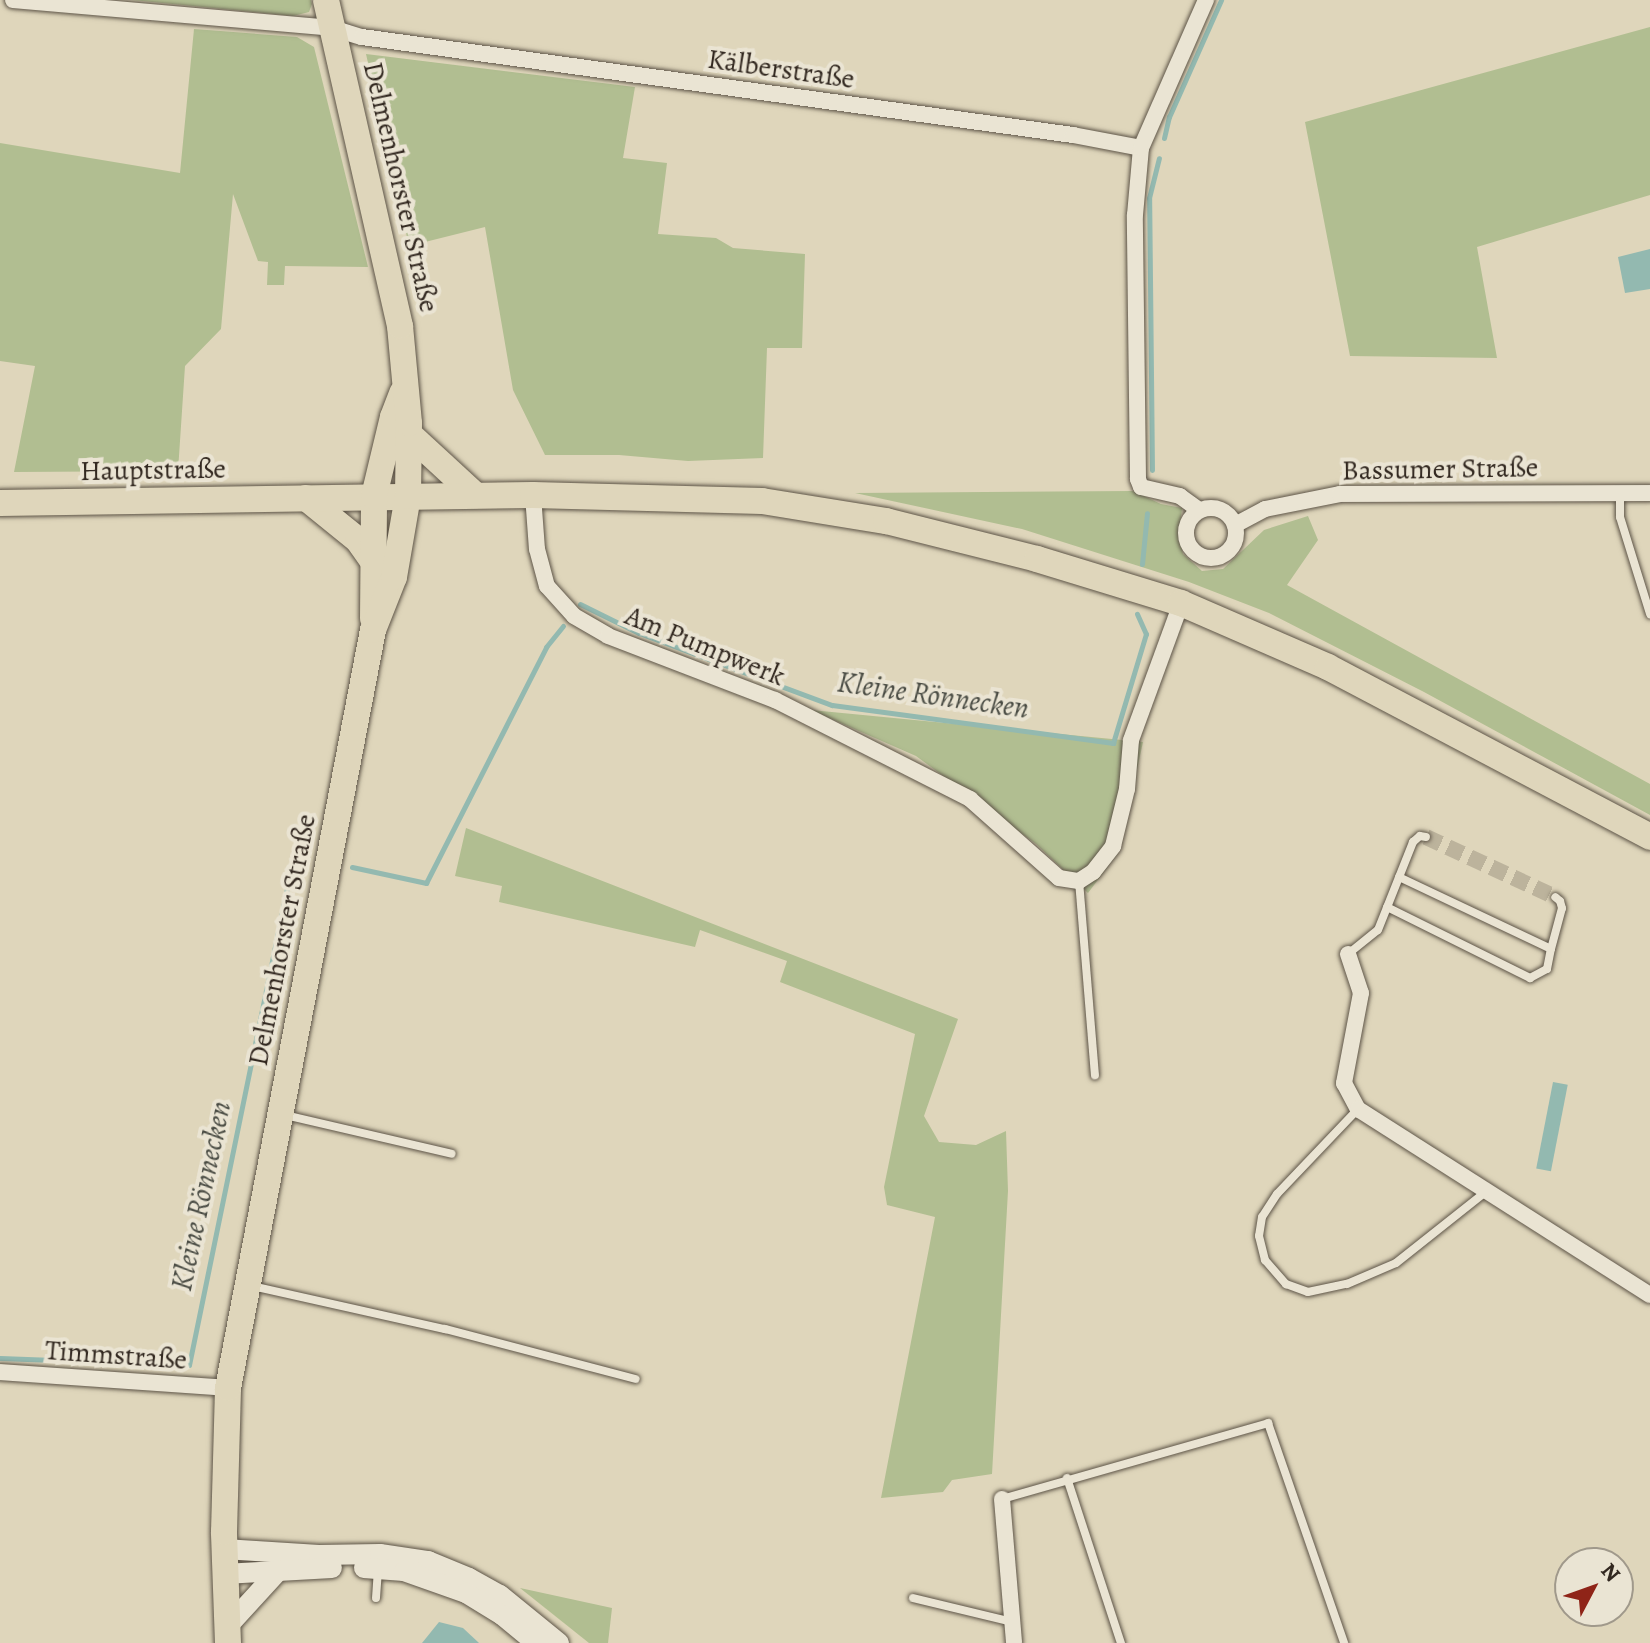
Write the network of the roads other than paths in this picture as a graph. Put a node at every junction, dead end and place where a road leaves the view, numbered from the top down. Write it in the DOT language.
graph roads {
  1 [pos="13,0"];
  2 [pos="326,0"];
  3 [pos="1206,0"];
  4 [pos="332,28"];
  5 [pos="1141,148"];
  6 [pos="404,390"];
  7 [pos="409,434"];
  8 [pos="1650,493"];
  9 [pos="1620,494"];
  10 [pos="475,495"];
  11 [pos="533,495"];
  12 [pos="374,496"];
  13 [pos="408,496"];
  14 [pos="306,498"];
  15 [pos="0,503"];
  16 [pos="1199,510"];
  17 [pos="1235,525"];
  18 [pos="372,560"];
  19 [pos="1181,603"];
  20 [pos="1650,614"];
  21 [pos="373,630"];
  22 [pos="1426,837"];
  23 [pos="1650,837"];
  24 [pos="1399,877"];
  25 [pos="1079,881"];
  26 [pos="1555,897"];
  27 [pos="1387,907"];
  28 [pos="1551,949"];
  29 [pos="1348,954"];
  30 [pos="1095,1075"];
  31 [pos="1358,1109"];
  32 [pos="280,1115"];
  33 [pos="452,1154"];
  34 [pos="1487,1191"];
  35 [pos="248,1284"];
  36 [pos="1650,1295"];
  37 [pos="0,1372"];
  38 [pos="636,1379"];
  39 [pos="228,1388"];
  40 [pos="1067,1478"];
  41 [pos="1002,1499"];
  42 [pos="379,1561"];
  43 [pos="224,1562"];
  44 [pos="279,1570"];
  45 [pos="376,1598"];
  46 [pos="913,1598"];
  47 [pos="1012,1622"];
  48 [pos="228,1635"];
  49 [pos="536,1643"];
  50 [pos="559,1643"];
  51 [pos="1014,1643"];
  52 [pos="1121,1643"];
  53 [pos="1344,1643"];
  1 -- 4 [label="street, Kälberstraße"];
  2 -- 4 [label="main road, Delmenhorster Straße"];
  3 -- 5 [label="street"];
  4 -- 5 [label="street, Kälberstraße"];
  4 -- 6 [label="main road, Delmenhorster Straße"];
  5 -- 16 [label="street"];
  6 -- 7 [label="main road, Delmenhorster Straße"];
  6 -- 12 [label="main road, Delmenhorster Straße"];
  7 -- 10 [label="main road"];
  7 -- 13 [label="main road, Delmenhorster Straße"];
  8 -- 9 [label="street, Bassumer Straße"];
  9 -- 17 [label="street, Bassumer Straße"];
  9 -- 20 [label="lane"];
  10 -- 11 [label="main road, Hauptstraße"];
  10 -- 13 [label="main road, Hauptstraße"];
  11 -- 19 [label="main road, Hauptstraße"];
  11 -- 25 [label="street, Am Pumpwerk"];
  12 -- 13 [label="main road, Hauptstraße"];
  12 -- 14 [label="main road, Hauptstraße"];
  12 -- 18 [label="main road, Delmenhorster Straße"];
  13 -- 21 [label="main road, Delmenhorster Straße"];
  14 -- 15 [label="main road, Hauptstraße"];
  14 -- 18 [label="main road"];
  16 -- 17 [label="street"];
  16 -- 17 [label="street"];
  18 -- 21 [label="main road, Delmenhorster Straße"];
  19 -- 23 [label="main road, Hauptstraße"];
  19 -- 25 [label="street"];
  21 -- 32 [label="main road, Delmenhorster Straße"];
  22 -- 24 [label="lane"];
  24 -- 27 [label="lane"];
  24 -- 28 [label="lane"];
  25 -- 30 [label="lane"];
  26 -- 28 [label="lane"];
  27 -- 28 [label="lane"];
  27 -- 29 [label="lane"];
  29 -- 31 [label="street"];
  31 -- 34 [label="street"];
  31 -- 34 [label="lane"];
  32 -- 33 [label="lane"];
  32 -- 35 [label="main road, Delmenhorster Straße"];
  34 -- 36 [label="street"];
  35 -- 38 [label="lane"];
  35 -- 39 [label="main road, Delmenhorster Straße"];
  37 -- 39 [label="street, Timmstraße"];
  39 -- 43 [label="main road, Delmenhorster Straße"];
  40 -- 41 [label="lane"];
  40 -- 52 [label="lane"];
  40 -- 53 [label="lane"];
  41 -- 47 [label="street"];
  42 -- 43 [label="street"];
  42 -- 44 [label="street"];
  42 -- 45 [label="lane"];
  42 -- 49 [label="street"];
  42 -- 50 [label="street"];
  43 -- 44 [label="street"];
  43 -- 48 [label="main road, Delmenhorster Straße"];
  44 -- 48 [label="street"];
  46 -- 47 [label="lane"];
  47 -- 51 [label="street"];
}
